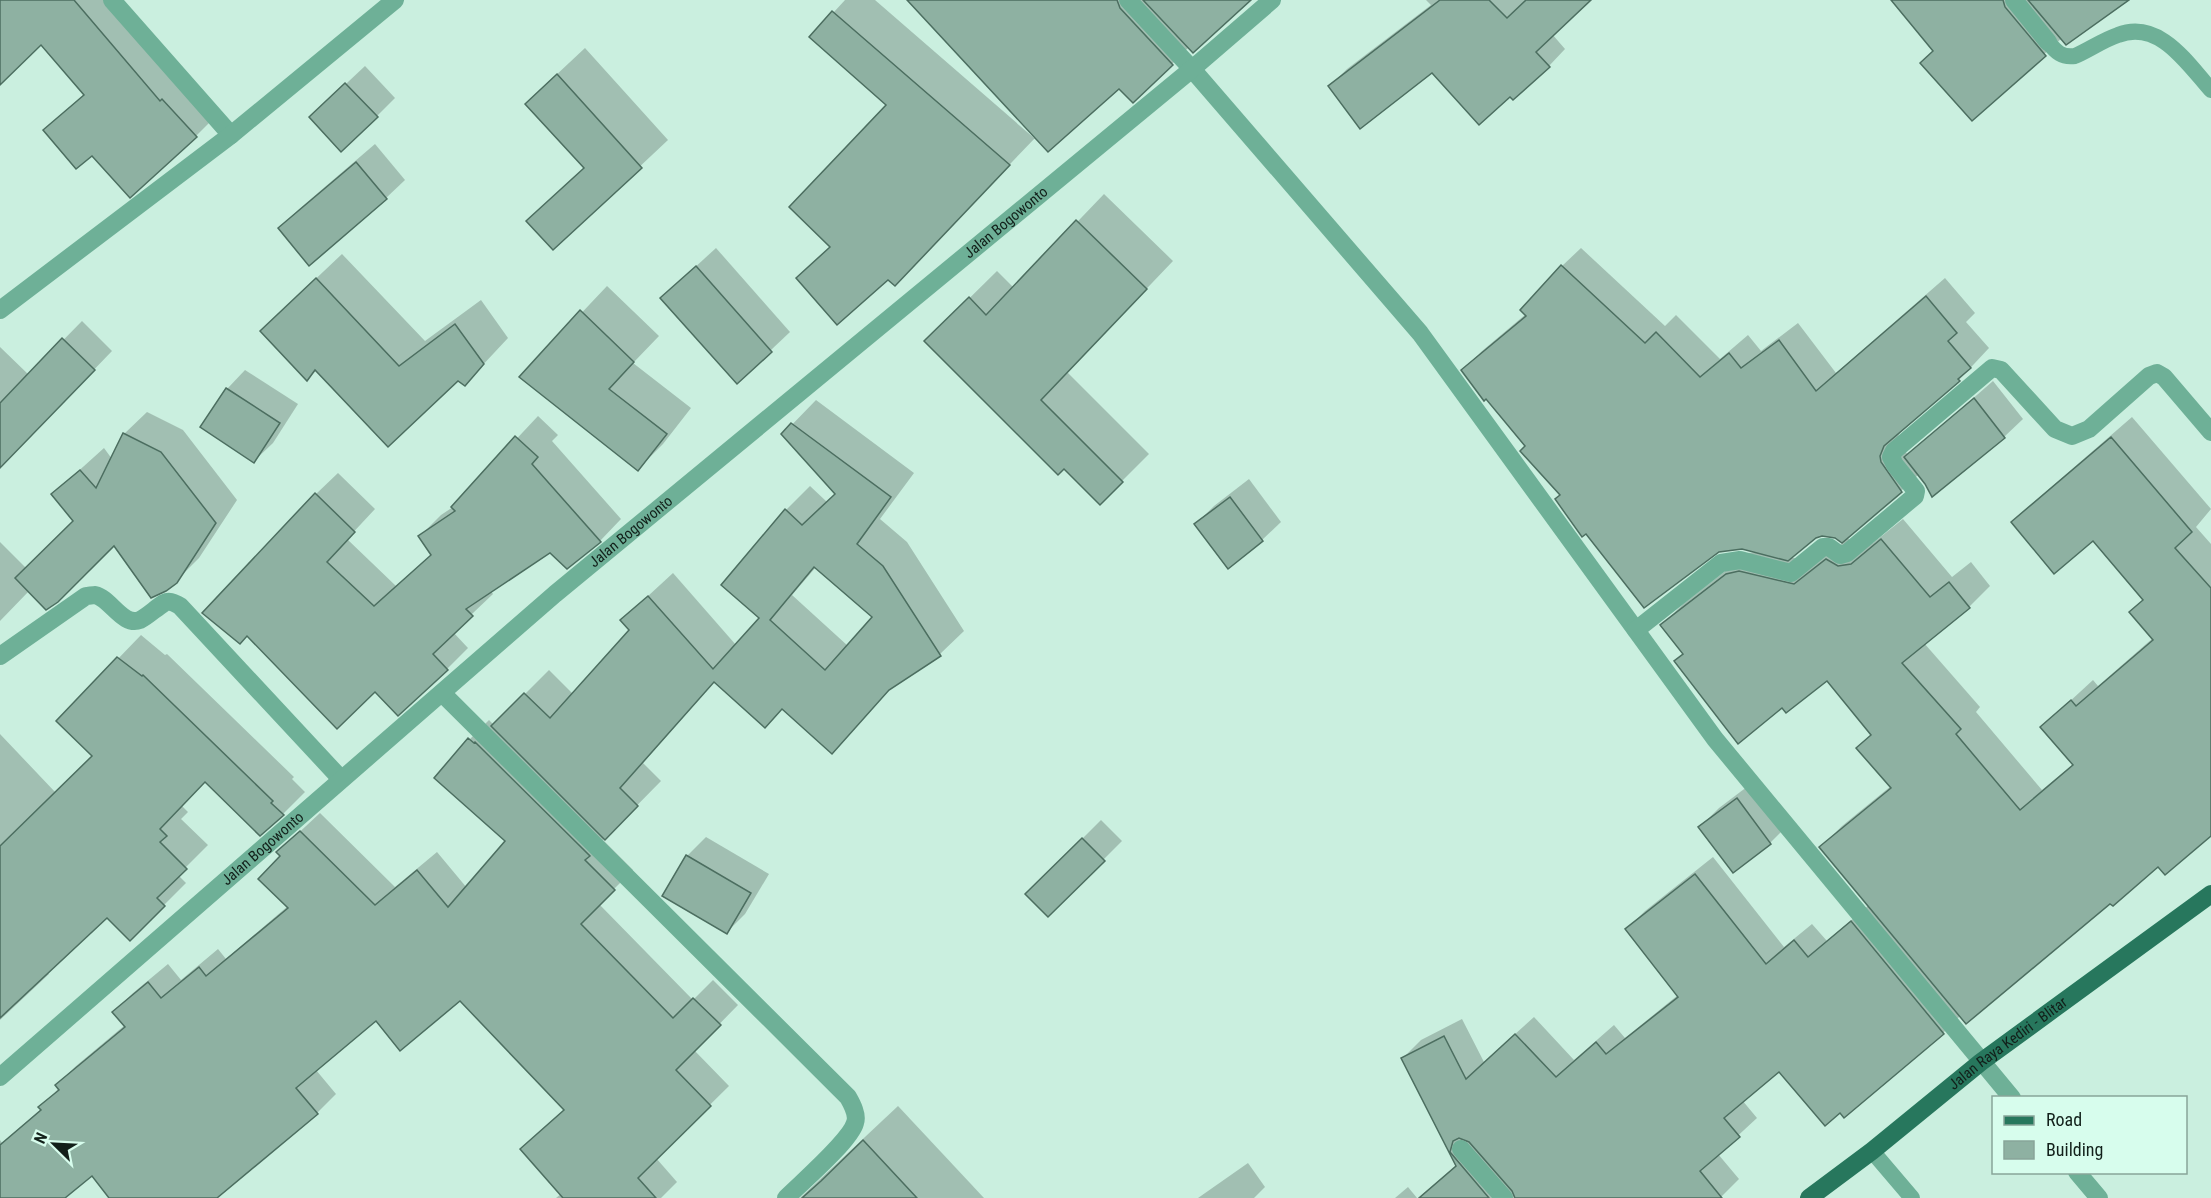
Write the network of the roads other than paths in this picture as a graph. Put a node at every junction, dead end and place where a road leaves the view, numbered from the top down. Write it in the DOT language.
graph roads {
  1 [pos="112,0"];
  2 [pos="395,0"];
  3 [pos="1128,0"];
  4 [pos="1272,0"];
  5 [pos="2014,0"];
  6 [pos="2048,42"];
  7 [pos="1192,69"];
  8 [pos="2211,90"];
  9 [pos="231,135"];
  10 [pos="0,310"];
  11 [pos="2211,432"];
  12 [pos="1636,630"];
  13 [pos="0,656"];
  14 [pos="442,693"];
  15 [pos="341,779"];
  16 [pos="2211,894"];
  17 [pos="1981,1062"];
  18 [pos="0,1077"];
  19 [pos="2010,1096"];
  20 [pos="1461,1149"];
  21 [pos="1872,1152"];
  22 [pos="2078,1174"];
  23 [pos="786,1198"];
  24 [pos="1504,1198"];
  25 [pos="1809,1198"];
  26 [pos="1912,1198"];
  27 [pos="2099,1198"];
  1 -- 9 [label="street"];
  2 -- 9 [label="street"];
  3 -- 7 [label="street"];
  4 -- 7 [label="street, Jalan Bogowonto"];
  5 -- 6 [label="street"];
  6 -- 8 [label="lane"];
  7 -- 12 [label="street"];
  7 -- 14 [label="street, Jalan Bogowonto"];
  9 -- 10 [label="street"];
  11 -- 12 [label="street"];
  12 -- 17 [label="street"];
  13 -- 15 [label="street"];
  14 -- 15 [label="street, Jalan Bogowonto"];
  14 -- 23 [label="street"];
  15 -- 18 [label="street, Jalan Bogowonto"];
  16 -- 17 [label="main road, Jalan Raya Kediri - Blitar"];
  17 -- 19 [label="street"];
  17 -- 21 [label="main road, Jalan Raya Kediri - Blitar"];
  20 -- 24 [label="street"];
  21 -- 25 [label="main road, Jalan Raya Kediri - Blitar"];
  21 -- 26 [label="lane"];
  22 -- 27 [label="street"];
}
